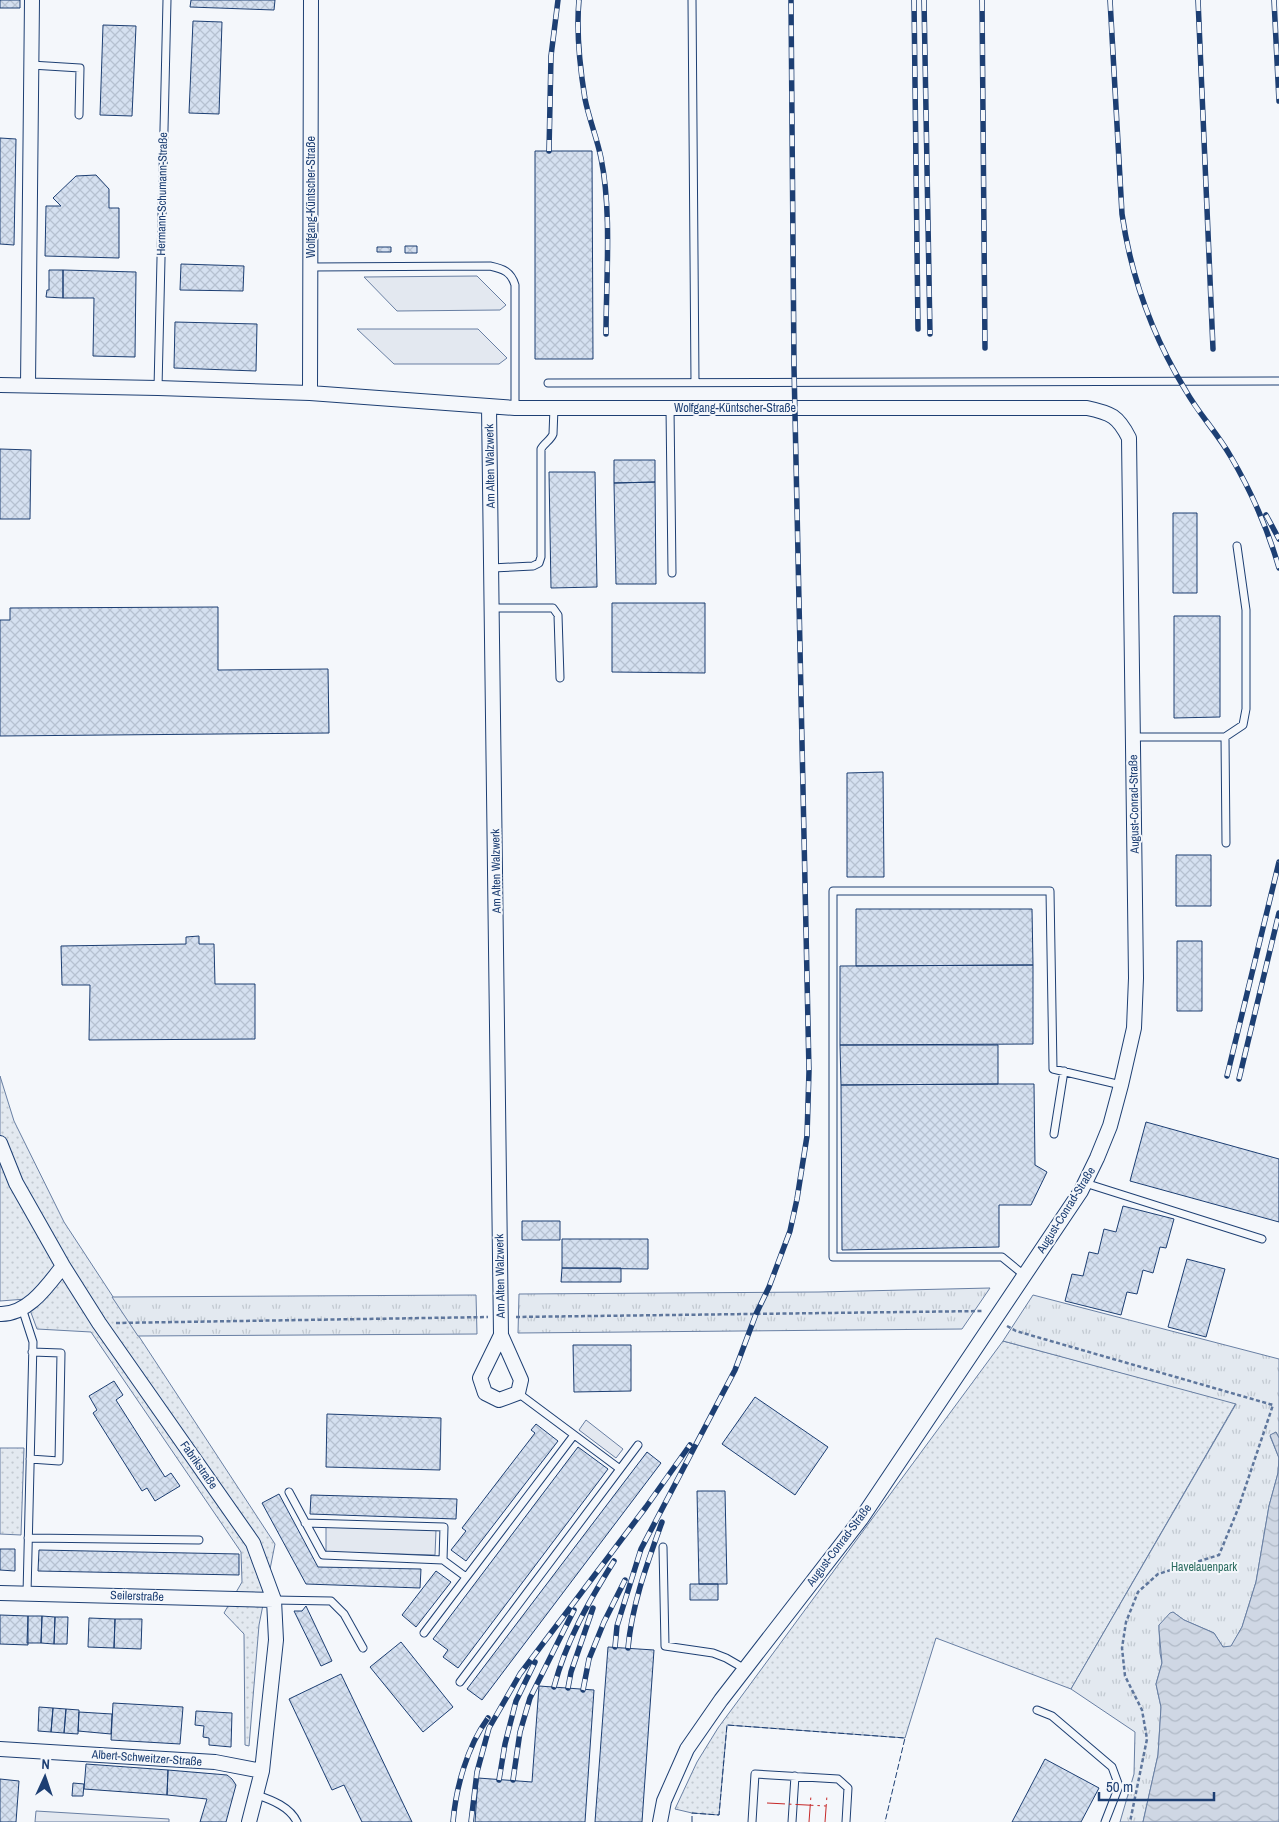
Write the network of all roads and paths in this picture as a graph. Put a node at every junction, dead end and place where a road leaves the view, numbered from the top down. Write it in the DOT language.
graph roads {
  1 [pos="32,0"];
  2 [pos="167,0"];
  3 [pos="312,0"];
  4 [pos="692,0"];
  5 [pos="32,65"];
  6 [pos="79,115"];
  7 [pos="311,267"];
  8 [pos="1279,381"];
  9 [pos="548,382"];
  10 [pos="695,382"];
  11 [pos="0,385"];
  12 [pos="28,385"];
  13 [pos="158,388"];
  14 [pos="310,394"];
  15 [pos="490,407"];
  16 [pos="515,408"];
  17 [pos="554,408"];
  18 [pos="670,408"];
  19 [pos="1130,457"];
  20 [pos="1237,546"];
  21 [pos="492,568"];
  22 [pos="672,573"];
  23 [pos="492,608"];
  24 [pos="560,678"];
  25 [pos="1133,737"];
  26 [pos="1225,737"];
  27 [pos="1226,843"];
  28 [pos="1064,1071"];
  29 [pos="1122,1085"];
  30 [pos="1054,1134"];
  31 [pos="0,1143"];
  32 [pos="1085,1182"];
  33 [pos="1262,1240"];
  34 [pos="63,1266"];
  35 [pos="1024,1275"];
  36 [pos="22,1307"];
  37 [pos="0,1314"];
  38 [pos="501,1317"];
  39 [pos="995,1318"];
  40 [pos="99,1323"];
  41 [pos="502,1335"];
  42 [pos="32,1352"];
  43 [pos="518,1393"];
  44 [pos="574,1435"];
  45 [pos="638,1445"];
  46 [pos="30,1459"];
  47 [pos="620,1469"];
  48 [pos="288,1492"];
  49 [pos="306,1523"];
  50 [pos="28,1538"];
  51 [pos="199,1540"];
  52 [pos="662,1547"];
  53 [pos="443,1560"];
  54 [pos="466,1577"];
  55 [pos="0,1593"];
  56 [pos="26,1594"];
  57 [pos="274,1600"];
  58 [pos="424,1633"];
  59 [pos="363,1648"];
  60 [pos="745,1669"];
  61 [pos="460,1682"];
  62 [pos="1037,1710"];
  63 [pos="0,1749"];
  64 [pos="262,1771"];
  65 [pos="795,1776"];
  66 [pos="257,1795"];
  67 [pos="249,1822"];
  68 [pos="297,1822"];
  69 [pos="660,1822"];
  70 [pos="752,1822"];
  71 [pos="792,1822"];
  72 [pos="846,1822"];
  73 [pos="1105,1822"];
  74 [pos="1130,1822"];
  1 -- 5 [label="street"];
  2 -- 13 [label="lane, Hermann-Schumann-Straße"];
  3 -- 7 [label="street, Wolfgang-Küntscher-Straße"];
  4 -- 10 [label="lane"];
  5 -- 6 [label="lane"];
  5 -- 12 [label="street"];
  7 -- 14 [label="street, Wolfgang-Küntscher-Straße"];
  7 -- 16 [label="lane"];
  8 -- 10 [label="lane"];
  9 -- 10 [label="lane"];
  11 -- 12 [label="street, Wolfgang-Küntscher-Straße"];
  12 -- 13 [label="street, Wolfgang-Küntscher-Straße"];
  13 -- 14 [label="street, Wolfgang-Küntscher-Straße"];
  14 -- 15 [label="street, Wolfgang-Küntscher-Straße"];
  15 -- 16 [label="street, Wolfgang-Küntscher-Straße"];
  15 -- 21 [label="street, Am Alten Walzwerk"];
  16 -- 17 [label="street, Wolfgang-Küntscher-Straße"];
  17 -- 18 [label="street, Wolfgang-Küntscher-Straße"];
  17 -- 21 [label="lane"];
  18 -- 19 [label="street, Wolfgang-Küntscher-Straße"];
  18 -- 22 [label="lane"];
  19 -- 25 [label="street, August-Conrad-Straße"];
  20 -- 26 [label="lane"];
  21 -- 23 [label="street, Am Alten Walzwerk"];
  23 -- 24 [label="lane"];
  23 -- 38 [label="street, Am Alten Walzwerk"];
  25 -- 26 [label="lane"];
  25 -- 29 [label="street, August-Conrad-Straße"];
  26 -- 27 [label="lane"];
  28 -- 29 [label="lane"];
  28 -- 30 [label="lane"];
  28 -- 35 [label="lane"];
  29 -- 32 [label="street, August-Conrad-Straße"];
  31 -- 34 [label="street, Fabrikstraße"];
  32 -- 33 [label="lane"];
  32 -- 35 [label="street, August-Conrad-Straße"];
  34 -- 36 [label="street"];
  34 -- 40 [label="street, Fabrikstraße"];
  35 -- 39 [label="street, August-Conrad-Straße"];
  36 -- 37 [label="street"];
  36 -- 42 [label="lane"];
  38 -- 39 [label="path"];
  38 -- 40 [label="path"];
  38 -- 41 [label="street, Am Alten Walzwerk"];
  39 -- 60 [label="street, August-Conrad-Straße"];
  39 -- 74 [label="path"];
  40 -- 57 [label="street, Fabrikstraße"];
  41 -- 43 [label="street, Am Alten Walzwerk"];
  41 -- 43 [label="street, Am Alten Walzwerk"];
  42 -- 46 [label="lane"];
  42 -- 46 [label="lane"];
  43 -- 44 [label="lane"];
  44 -- 47 [label="lane"];
  44 -- 54 [label="lane"];
  45 -- 47 [label="lane"];
  46 -- 50 [label="lane"];
  47 -- 61 [label="lane"];
  48 -- 49 [label="lane"];
  49 -- 53 [label="lane"];
  49 -- 53 [label="lane"];
  50 -- 51 [label="lane"];
  50 -- 56 [label="lane"];
  52 -- 60 [label="lane"];
  53 -- 54 [label="lane"];
  54 -- 58 [label="lane"];
  55 -- 56 [label="street, Seilerstraße"];
  56 -- 57 [label="street, Seilerstraße"];
  57 -- 59 [label="lane"];
  57 -- 64 [label="street, Fabrikstraße"];
  60 -- 69 [label="street, August-Conrad-Straße"];
  62 -- 73 [label="lane"];
  63 -- 64 [label="street, Albert-Schweitzer-Straße"];
  64 -- 66 [label="street, Fabrikstraße"];
  65 -- 70 [label="lane"];
  65 -- 71 [label="lane"];
  65 -- 72 [label="lane"];
  66 -- 67 [label="street, Fabrikstraße"];
  66 -- 68 [label="lane"];
}
